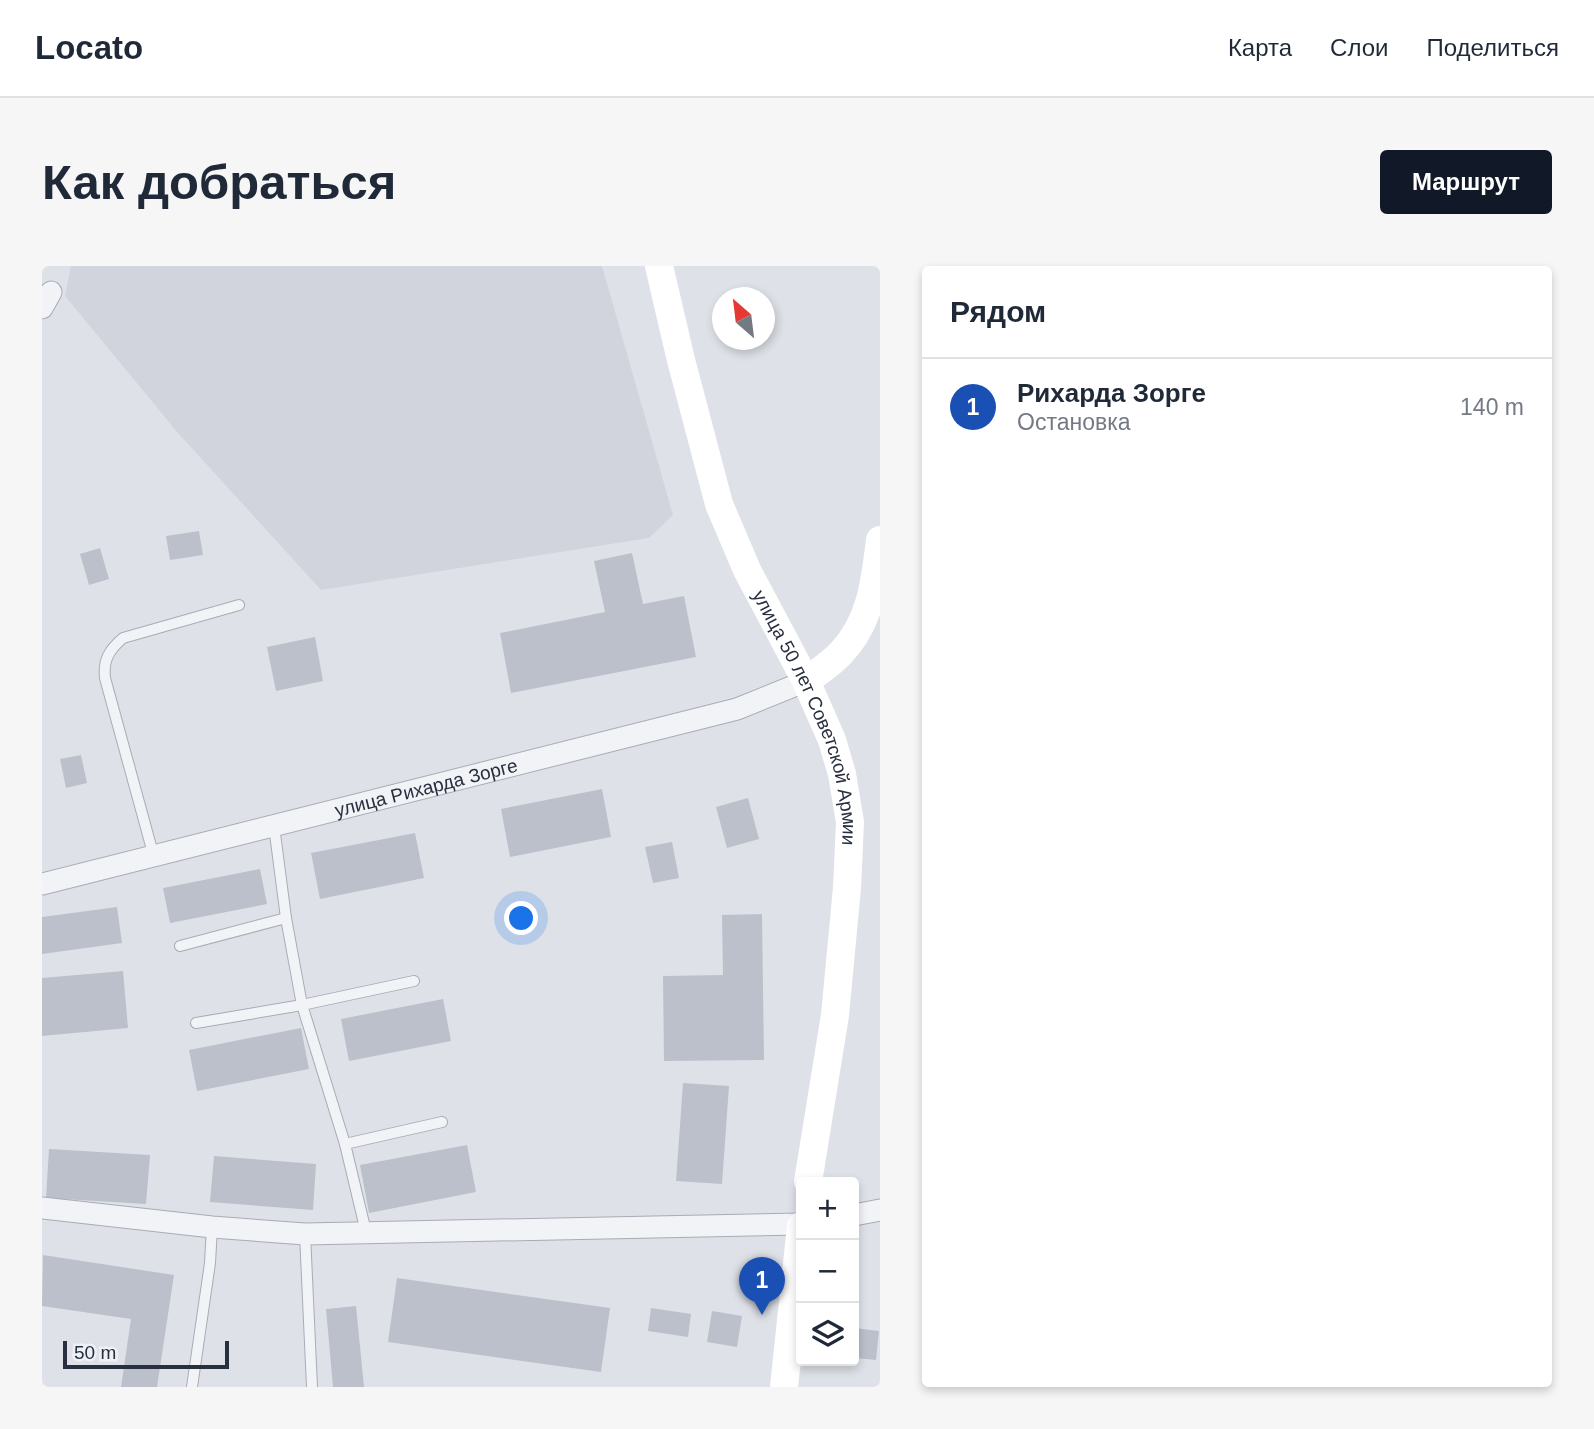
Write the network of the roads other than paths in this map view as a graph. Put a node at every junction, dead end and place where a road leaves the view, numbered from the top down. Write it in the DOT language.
graph roads {
  1 [pos="659,266"];
  2 [pos="880,540"];
  3 [pos="239,605"];
  4 [pos="806,681"];
  5 [pos="274,826"];
  6 [pos="154,857"];
  7 [pos="42,884"];
  8 [pos="286,918"];
  9 [pos="180,946"];
  10 [pos="414,981"];
  11 [pos="302,1005"];
  12 [pos="196,1023"];
  13 [pos="442,1122"];
  14 [pos="345,1144"];
  15 [pos="809,1177"];
  16 [pos="42,1208"];
  17 [pos="880,1210"];
  18 [pos="859,1214"];
  19 [pos="796,1226"];
  20 [pos="212,1227"];
  21 [pos="366,1232"];
  22 [pos="305,1234"];
  23 [pos="799,1240"];
  24 [pos="192,1387"];
  25 [pos="312,1387"];
  26 [pos="783,1387"];
  1 -- 4 [label="main road, улица 50 лет Советской Армии"];
  2 -- 4 [label="main road"];
  3 -- 6 [label="lane"];
  4 -- 5 [label="street, улица Рихарда Зорге"];
  4 -- 15 [label="main road, улица 50 лет Советской Армии"];
  5 -- 6 [label="street, улица Рихарда Зорге"];
  5 -- 8 [label="lane"];
  6 -- 7 [label="street, улица Рихарда Зорге"];
  8 -- 9 [label="lane"];
  8 -- 11 [label="lane"];
  10 -- 11 [label="lane"];
  11 -- 12 [label="lane"];
  11 -- 14 [label="lane"];
  13 -- 14 [label="lane"];
  14 -- 21 [label="lane"];
  16 -- 20 [label="street"];
  17 -- 18 [label="street"];
  19 -- 21 [label="street"];
  20 -- 22 [label="street"];
  20 -- 24 [label="lane"];
  21 -- 22 [label="street"];
  22 -- 25 [label="lane"];
  23 -- 26 [label="main road"];
}
